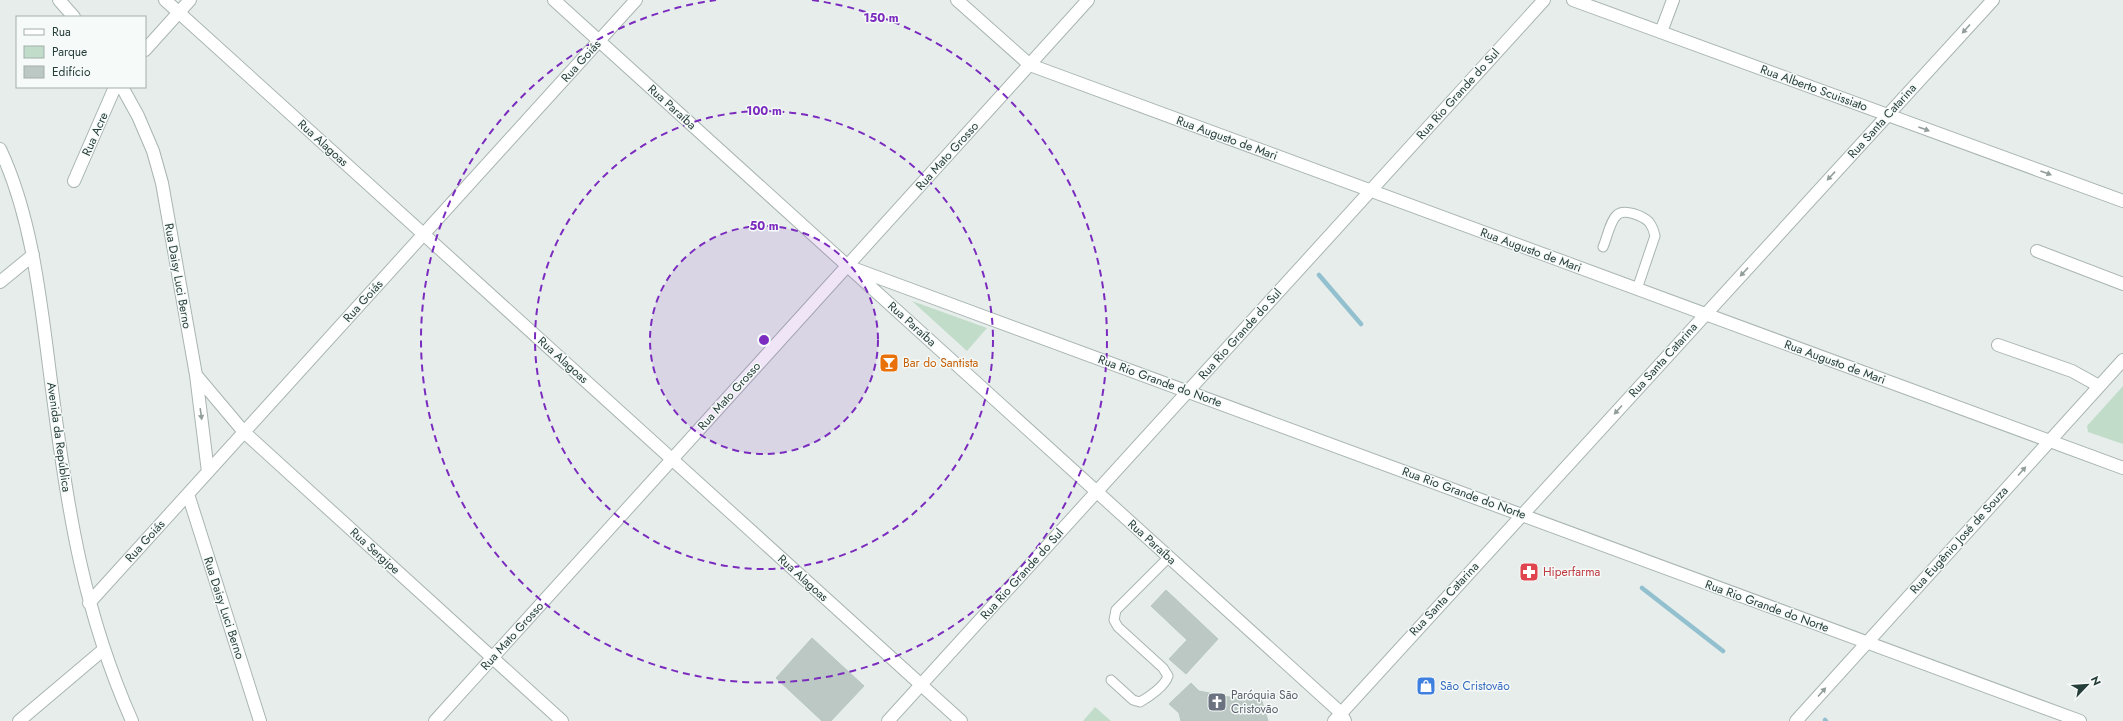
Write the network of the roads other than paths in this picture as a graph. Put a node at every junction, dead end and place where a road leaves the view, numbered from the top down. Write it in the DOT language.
graph roads {
  1 [pos="59,0"];
  2 [pos="165,0"];
  3 [pos="190,0"];
  4 [pos="554,0"];
  5 [pos="636,0"];
  6 [pos="957,0"];
  7 [pos="1088,0"];
  8 [pos="1544,0"];
  9 [pos="1573,0"];
  10 [pos="1673,0"];
  11 [pos="1993,0"];
  12 [pos="179,13"];
  13 [pos="73,16"];
  14 [pos="1661,32"];
  15 [pos="599,41"];
  16 [pos="146,49"];
  17 [pos="1030,65"];
  18 [pos="115,88"];
  19 [pos="123,88"];
  20 [pos="1888,115"];
  21 [pos="0,149"];
  22 [pos="74,181"];
  23 [pos="1371,191"];
  24 [pos="2123,201"];
  25 [pos="424,234"];
  26 [pos="1604,247"];
  27 [pos="2037,251"];
  28 [pos="33,255"];
  29 [pos="848,266"];
  30 [pos="0,282"];
  31 [pos="2123,284"];
  32 [pos="1637,289"];
  33 [pos="1705,314"];
  34 [pos="1998,344"];
  35 [pos="2123,360"];
  36 [pos="196,375"];
  37 [pos="2099,386"];
  38 [pos="1188,391"];
  39 [pos="244,432"];
  40 [pos="2049,441"];
  41 [pos="672,459"];
  42 [pos="2123,468"];
  43 [pos="208,472"];
  44 [pos="1097,492"];
  45 [pos="188,494"];
  46 [pos="1522,515"];
  47 [pos="1169,557"];
  48 [pos="89,603"];
  49 [pos="1867,642"];
  50 [pos="103,650"];
  51 [pos="492,658"];
  52 [pos="1111,680"];
  53 [pos="921,685"];
  54 [pos="1340,718"];
  55 [pos="19,721"];
  56 [pos="132,721"];
  57 [pos="260,721"];
  58 [pos="435,721"];
  59 [pos="562,721"];
  60 [pos="888,721"];
  61 [pos="961,721"];
  62 [pos="1796,721"];
  63 [pos="2080,721"];
  1 -- 13 [label="street"];
  2 -- 12 [label="street, Rua Alagoas"];
  3 -- 12 [label="street"];
  4 -- 15 [label="street, Rua Paraíba"];
  5 -- 15 [label="street, Rua Goiás"];
  6 -- 17 [label="street, Rua Augusto de Mari"];
  7 -- 17 [label="street, Rua Mato Grosso"];
  8 -- 23 [label="street, Rua Rio Grande do Sul"];
  9 -- 14 [label="street, Rua Alberto Scuissiato"];
  10 -- 14 [label="street"];
  11 -- 20 [label="street, Rua Santa Catarina, one-way"];
  12 -- 16 [label="street"];
  12 -- 25 [label="street, Rua Alagoas"];
  14 -- 20 [label="street, Rua Alberto Scuissiato"];
  15 -- 25 [label="street, Rua Goiás"];
  15 -- 29 [label="street, Rua Paraíba"];
  17 -- 23 [label="street, Rua Augusto de Mari"];
  17 -- 29 [label="street, Rua Mato Grosso"];
  18 -- 22 [label="street, Rua Acre"];
  19 -- 36 [label="street, Rua Daisy Luci Berno"];
  20 -- 24 [label="street, Rua Alberto Scuissiato, one-way"];
  20 -- 33 [label="street, Rua Santa Catarina, one-way"];
  21 -- 28 [label="street, Avenida da República"];
  23 -- 32 [label="street, Rua Augusto de Mari"];
  23 -- 38 [label="street, Rua Rio Grande do Sul"];
  25 -- 39 [label="street, Rua Goiás"];
  25 -- 41 [label="street, Rua Alagoas"];
  26 -- 32 [label="lane"];
  27 -- 31 [label="street"];
  28 -- 30 [label="street"];
  28 -- 48 [label="street, Avenida da República"];
  29 -- 38 [label="street, Rua Rio Grande do Norte"];
  29 -- 41 [label="street, Rua Mato Grosso"];
  29 -- 44 [label="street, Rua Paraíba"];
  32 -- 33 [label="street, Rua Augusto de Mari"];
  33 -- 40 [label="street, Rua Augusto de Mari"];
  33 -- 46 [label="street, Rua Santa Catarina, one-way"];
  34 -- 37 [label="street"];
  35 -- 37 [label="street, Rua Eugênio José de Souza"];
  36 -- 39 [label="street, Rua Sergipe"];
  36 -- 43 [label="street, Rua Daisy Luci Berno, one-way"];
  37 -- 40 [label="street, Rua Eugênio José de Souza"];
  38 -- 44 [label="street, Rua Rio Grande do Sul"];
  38 -- 46 [label="street, Rua Rio Grande do Norte"];
  39 -- 43 [label="street, Rua Goiás"];
  39 -- 51 [label="street, Rua Sergipe"];
  40 -- 42 [label="street, Rua Augusto de Mari"];
  49 -- 40 [label="street, Rua Eugênio José de Souza, one-way"];
  41 -- 51 [label="street, Rua Mato Grosso"];
  41 -- 53 [label="street, Rua Alagoas"];
  43 -- 45 [label="street, Rua Goiás"];
  44 -- 47 [label="street, Rua Paraíba"];
  44 -- 53 [label="street, Rua Rio Grande do Sul"];
  45 -- 48 [label="street, Rua Goiás"];
  45 -- 57 [label="street, Rua Daisy Luci Berno"];
  46 -- 49 [label="street, Rua Rio Grande do Norte"];
  46 -- 54 [label="street, Rua Santa Catarina"];
  47 -- 52 [label="lane"];
  47 -- 54 [label="street, Rua Paraíba"];
  48 -- 50 [label="street, Avenida da República"];
  62 -- 49 [label="street, Rua Eugênio José de Souza, one-way"];
  49 -- 63 [label="street, Rua Rio Grande do Norte"];
  50 -- 55 [label="street"];
  50 -- 56 [label="street, Avenida da República"];
  51 -- 58 [label="street, Rua Mato Grosso"];
  51 -- 59 [label="street, Rua Sergipe"];
  53 -- 60 [label="street, Rua Rio Grande do Sul"];
  53 -- 61 [label="street, Rua Alagoas"];
}
